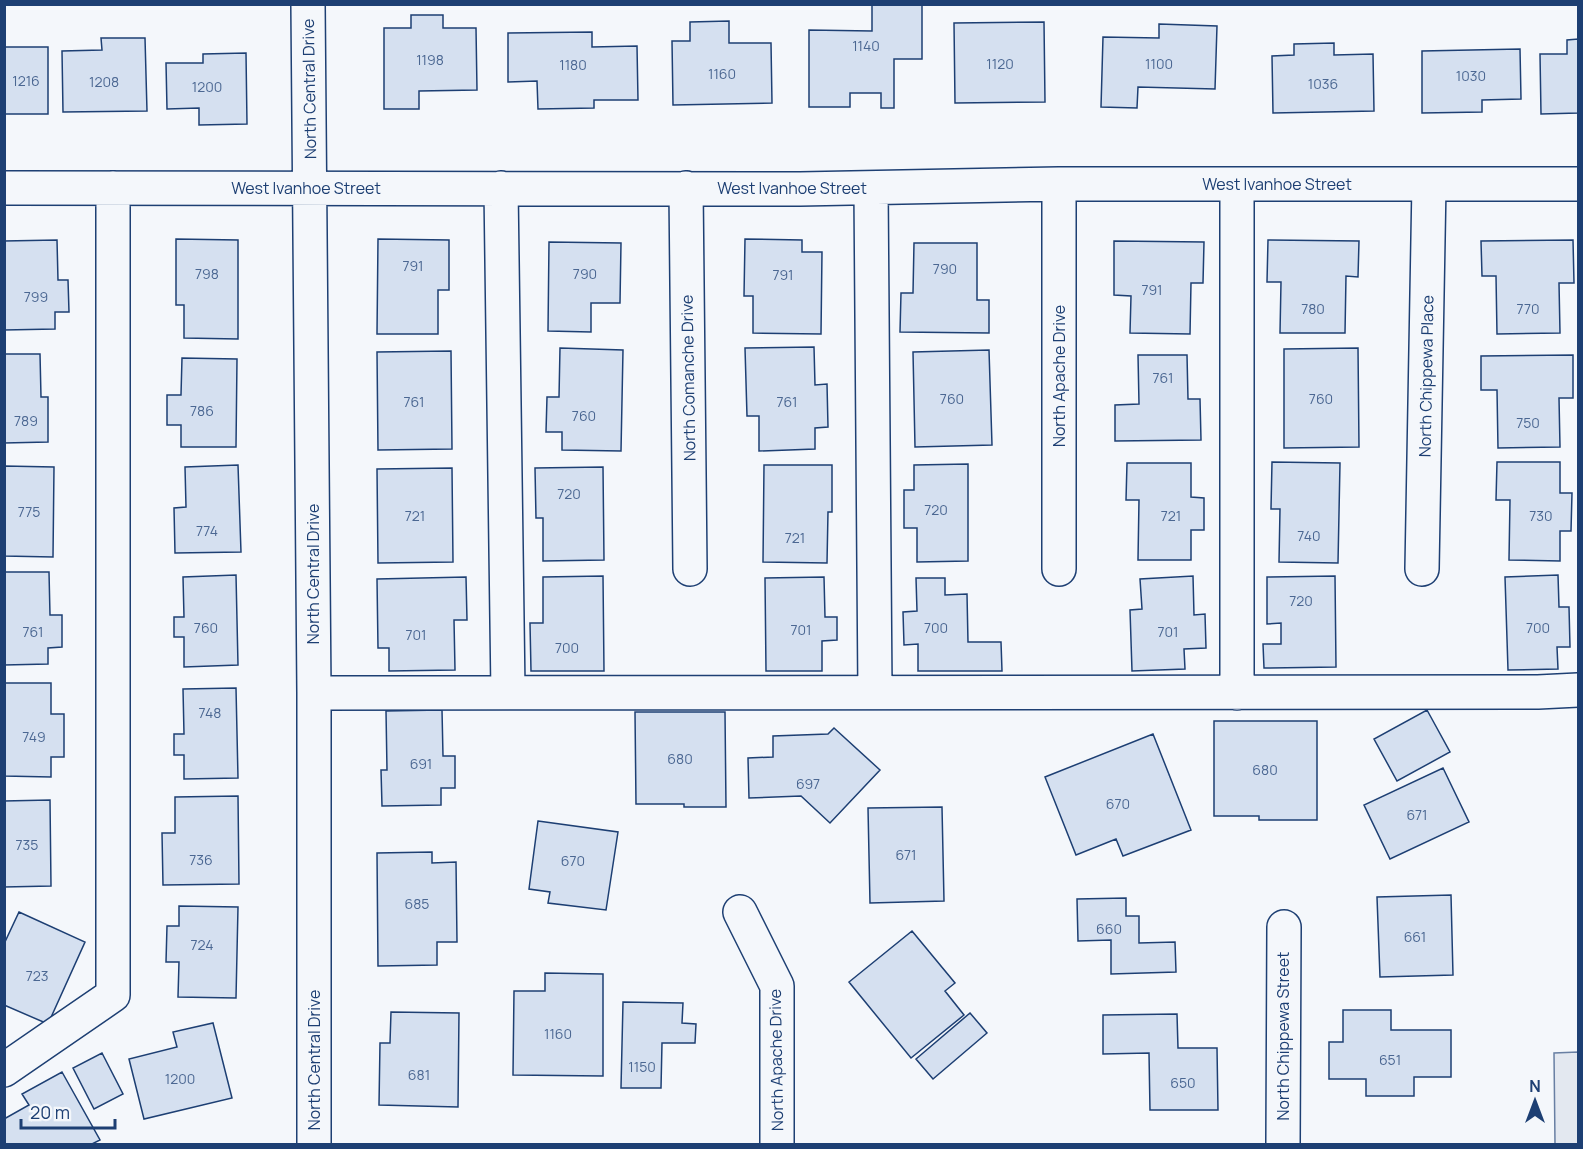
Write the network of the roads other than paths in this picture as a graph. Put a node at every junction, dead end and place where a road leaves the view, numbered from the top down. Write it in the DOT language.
graph roads {
  1 [pos="308,4"];
  2 [pos="1059,184"];
  3 [pos="1237,184"];
  4 [pos="1429,184"];
  5 [pos="1578,184"];
  6 [pos="4,188"];
  7 [pos="114,188"];
  8 [pos="310,188"];
  9 [pos="501,188"];
  10 [pos="686,188"];
  11 [pos="871,188"];
  12 [pos="690,568"];
  13 [pos="1059,568"];
  14 [pos="1422,568"];
  15 [pos="1578,690"];
  16 [pos="508,692"];
  17 [pos="875,692"];
  18 [pos="314,693"];
  19 [pos="1237,693"];
  20 [pos="740,912"];
  21 [pos="1284,927"];
  22 [pos="4,1070"];
  23 [pos="314,1144"];
  24 [pos="777,1144"];
  25 [pos="1283,1144"];
  1 -- 8 [label="street, North Central Drive"];
  2 -- 3 [label="street, West Ivanhoe Street"];
  2 -- 11 [label="street, West Ivanhoe Street"];
  2 -- 13 [label="street, North Apache Drive"];
  3 -- 4 [label="street, West Ivanhoe Street"];
  3 -- 19 [label="street"];
  4 -- 5 [label="street, West Ivanhoe Street"];
  4 -- 14 [label="street, North Chippewa Place"];
  6 -- 7 [label="street, West Ivanhoe Street"];
  7 -- 8 [label="street, West Ivanhoe Street"];
  7 -- 22 [label="street"];
  8 -- 9 [label="street, West Ivanhoe Street"];
  8 -- 18 [label="street, North Central Drive"];
  9 -- 10 [label="street, West Ivanhoe Street"];
  9 -- 16 [label="street"];
  10 -- 11 [label="street, West Ivanhoe Street"];
  10 -- 12 [label="street, North Comanche Drive"];
  11 -- 17 [label="street"];
  15 -- 19 [label="street"];
  16 -- 17 [label="street"];
  16 -- 18 [label="street"];
  17 -- 19 [label="street"];
  18 -- 23 [label="street, North Central Drive"];
  20 -- 24 [label="street, North Apache Drive"];
  21 -- 25 [label="street, North Chippewa Street"];
}
